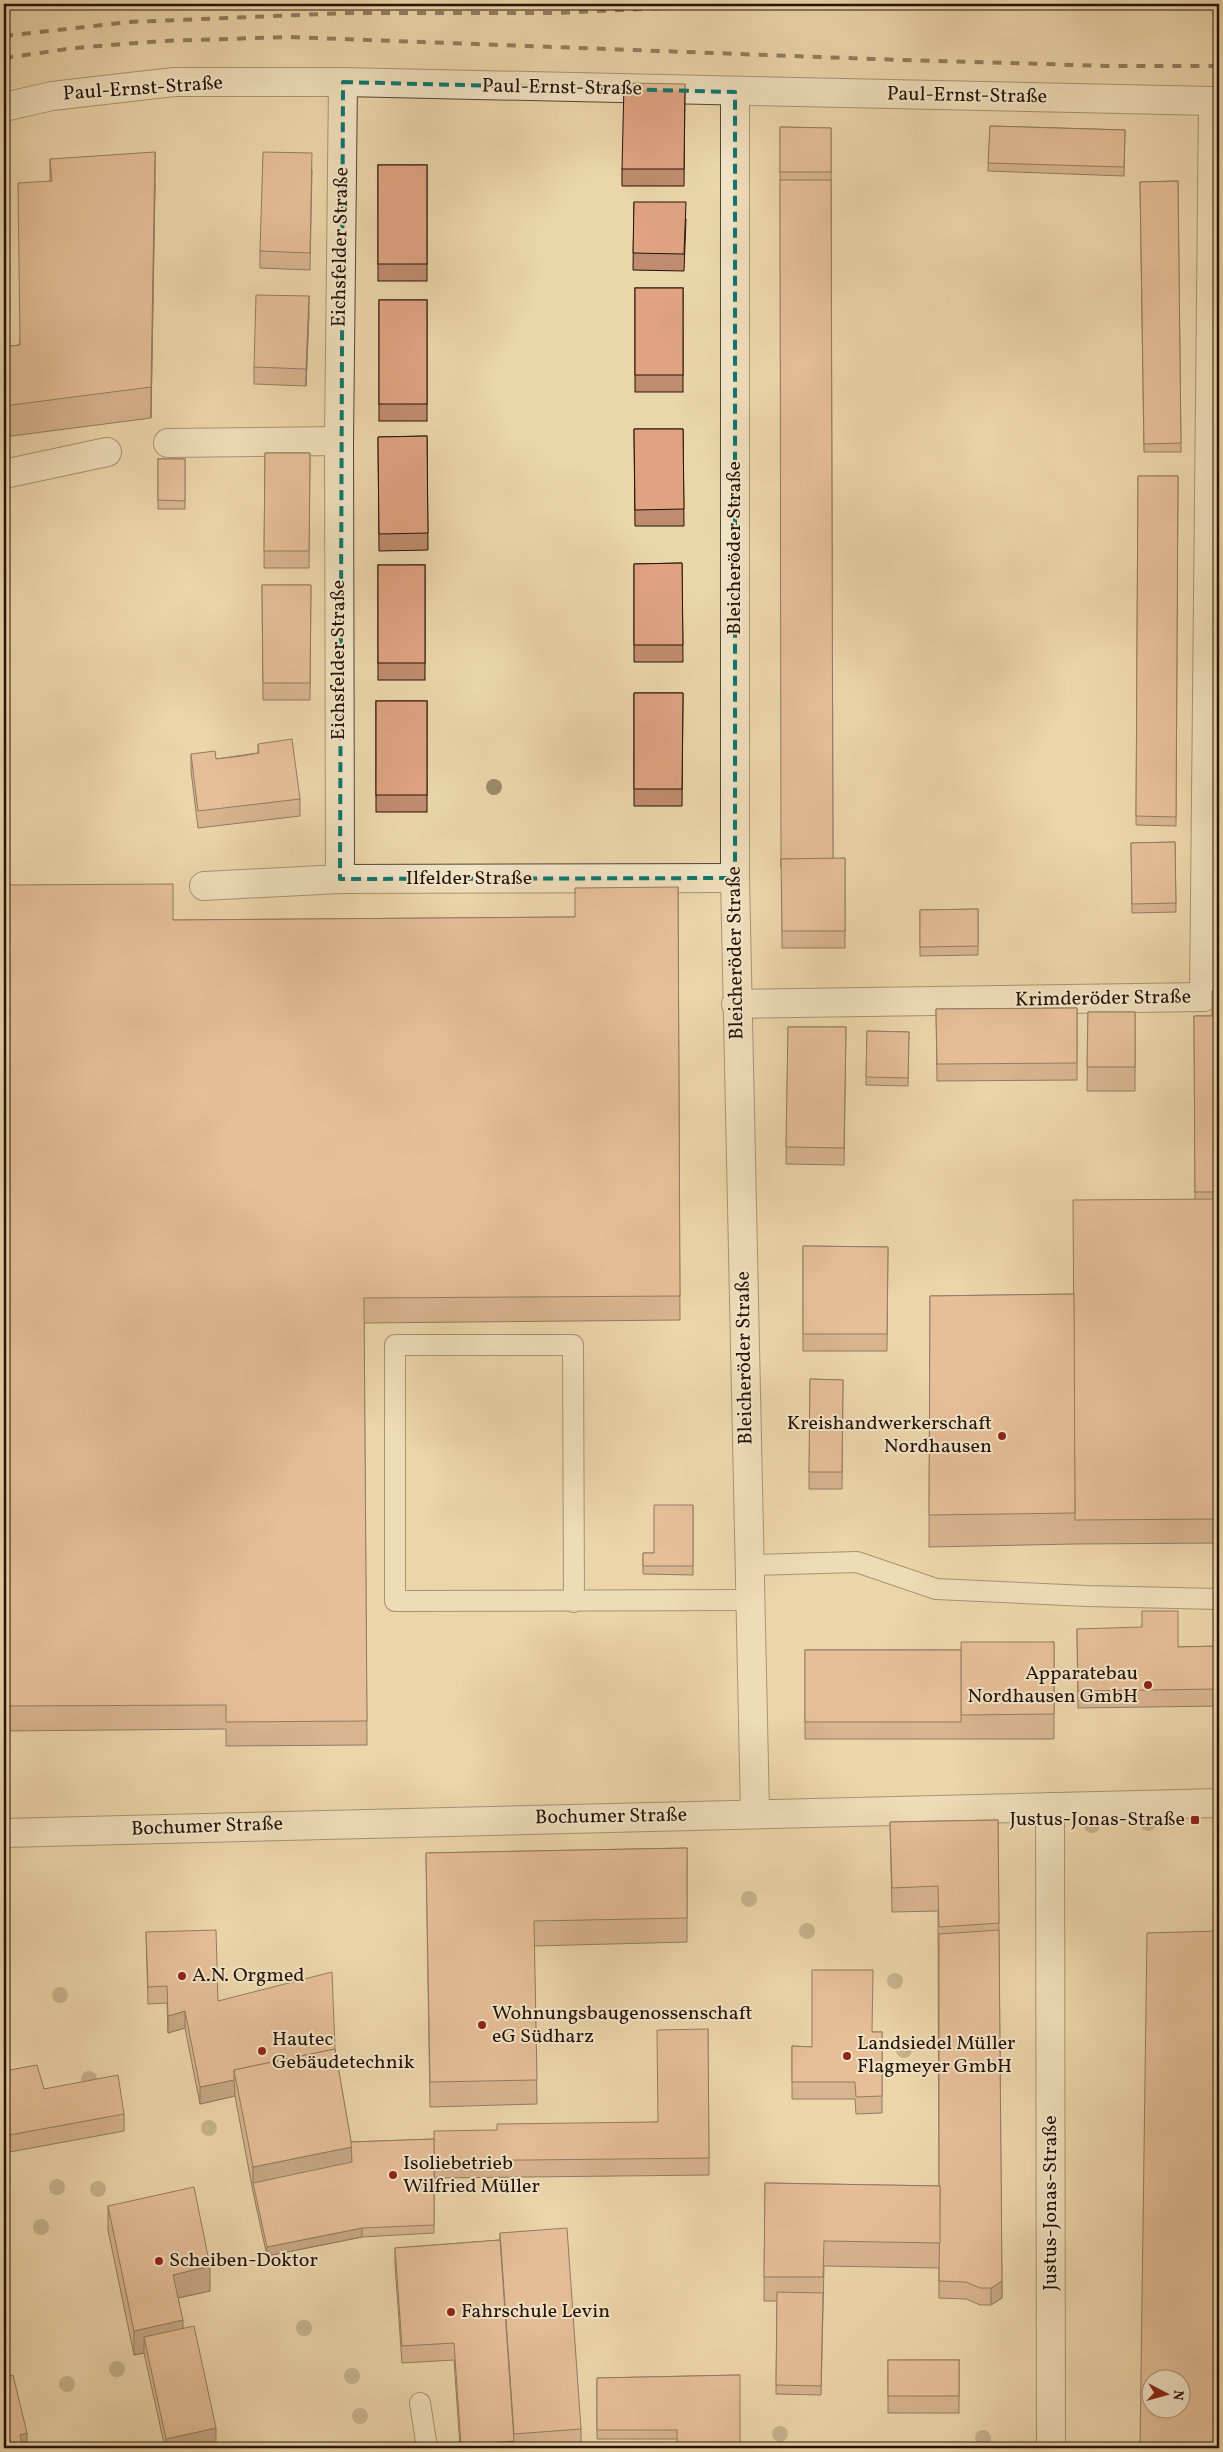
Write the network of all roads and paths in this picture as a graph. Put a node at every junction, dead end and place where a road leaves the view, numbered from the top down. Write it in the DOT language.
graph roads {
  1 [pos="343,82"];
  2 [pos="735,92"];
  3 [pos="1216,101"];
  4 [pos="4,107"];
  5 [pos="339,441"];
  6 [pos="168,443"];
  7 [pos="106,452"];
  8 [pos="4,474"];
  9 [pos="735,878"];
  10 [pos="340,880"];
  11 [pos="204,886"];
  12 [pos="736,1004"];
  13 [pos="750,1565"];
  14 [pos="1219,1599"];
  15 [pos="751,1600"];
  16 [pos="574,1602"];
  17 [pos="1219,1802"];
  18 [pos="1050,1807"];
  19 [pos="755,1814"];
  20 [pos="4,1833"];
  21 [pos="420,2403"];
  22 [pos="427,2448"];
  23 [pos="1051,2448"];
  1 -- 2 [label="street, Paul-Ernst-Straße"];
  1 -- 4 [label="street, Paul-Ernst-Straße"];
  1 -- 5 [label="street, Eichsfelder Straße"];
  2 -- 3 [label="street, Paul-Ernst-Straße"];
  2 -- 9 [label="street, Bleicheröder Straße"];
  3 -- 12 [label="street, Krimderöder Straße"];
  5 -- 6 [label="street"];
  5 -- 10 [label="street, Eichsfelder Straße"];
  7 -- 8 [label="street"];
  9 -- 10 [label="street, Ilfelder Straße"];
  9 -- 12 [label="street, Bleicheröder Straße"];
  10 -- 11 [label="street, Ilfelder Straße"];
  12 -- 13 [label="street, Bleicheröder Straße"];
  13 -- 14 [label="lane"];
  13 -- 15 [label="street, Bleicheröder Straße"];
  15 -- 16 [label="lane"];
  15 -- 19 [label="street, Bleicheröder Straße"];
  16 -- 16 [label="lane"];
  17 -- 18 [label="street, Bochumer Straße"];
  18 -- 19 [label="street, Bochumer Straße"];
  18 -- 23 [label="street, Justus-Jonas-Straße"];
  19 -- 20 [label="street, Bochumer Straße"];
  21 -- 22 [label="lane"];
}
